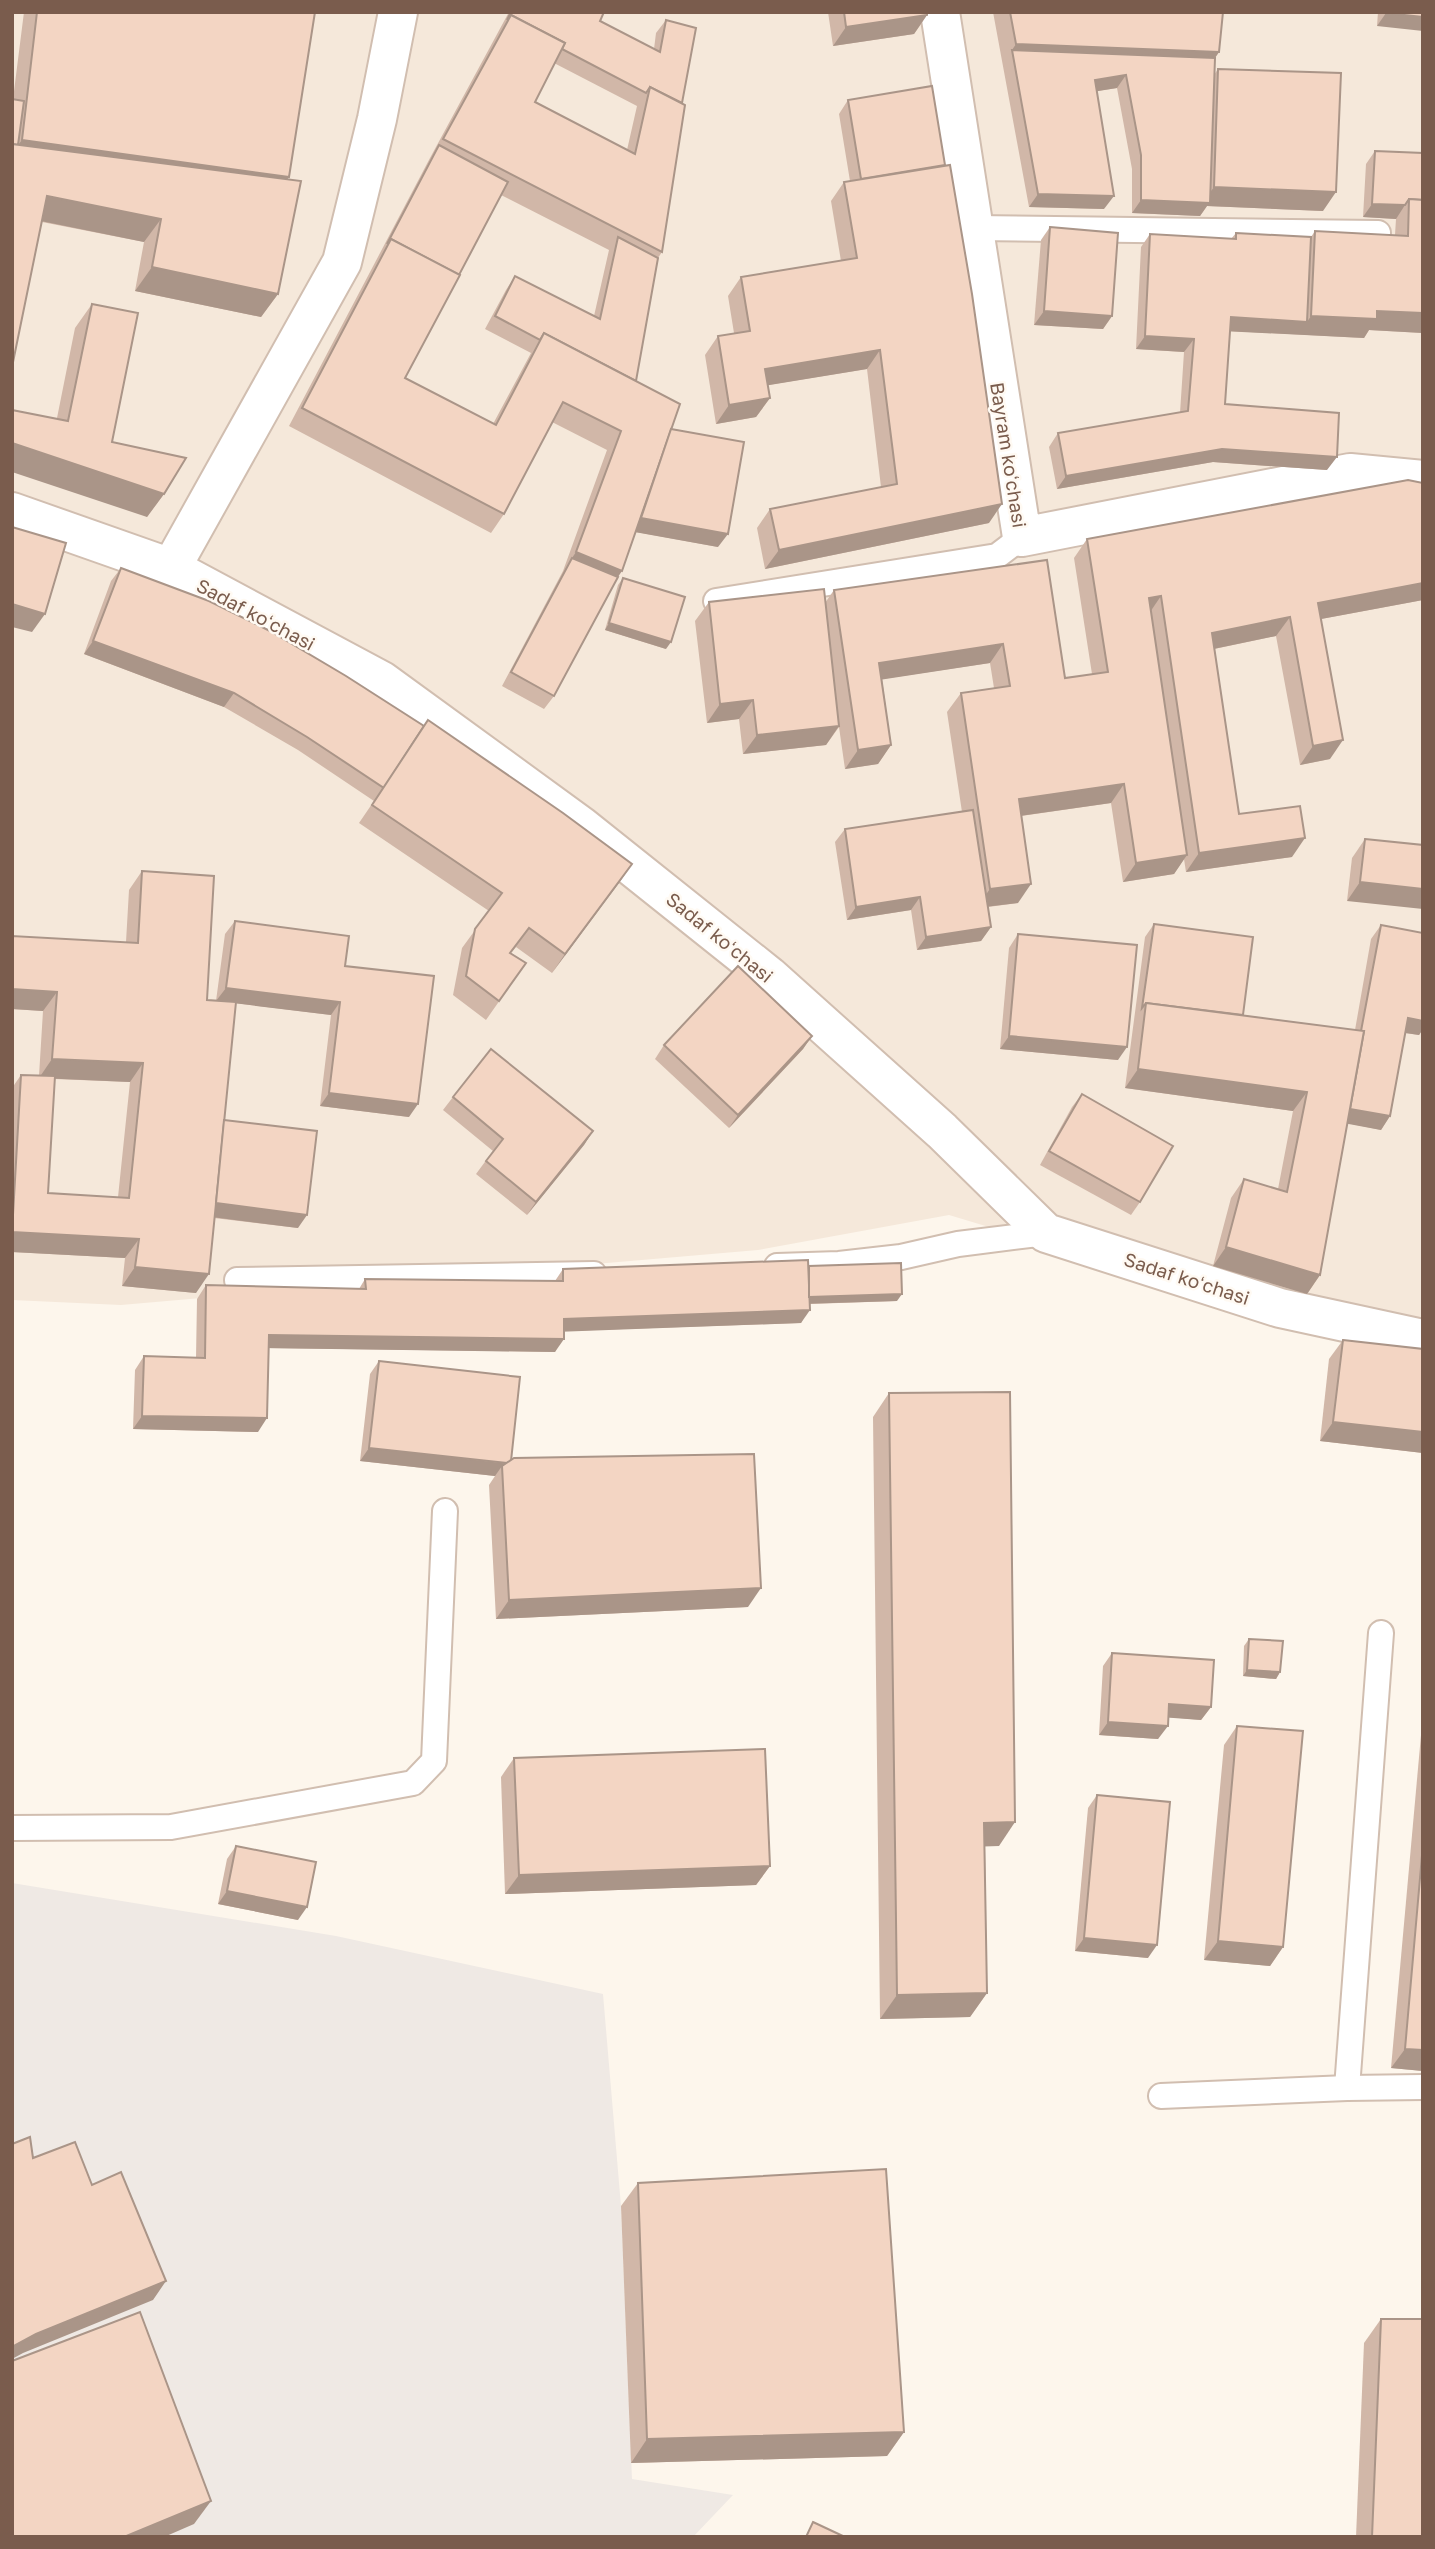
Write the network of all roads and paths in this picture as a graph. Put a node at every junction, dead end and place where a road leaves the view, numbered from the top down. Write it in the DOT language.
graph roads {
  1 [pos="398,12"];
  2 [pos="940,12"];
  3 [pos="974,228"];
  4 [pos="1378,233"];
  5 [pos="1423,480"];
  6 [pos="12,512"];
  7 [pos="1022,537"];
  8 [pos="172,568"];
  9 [pos="716,601"];
  10 [pos="1046,1233"];
  11 [pos="758,1267"];
  12 [pos="624,1273"];
  13 [pos="237,1280"];
  14 [pos="1423,1339"];
  15 [pos="445,1511"];
  16 [pos="1381,1633"];
  17 [pos="12,1828"];
  18 [pos="1423,2087"];
  19 [pos="1347,2088"];
  20 [pos="1161,2096"];
  1 -- 8 [label="street"];
  2 -- 3 [label="street, Bayram koʻchasi"];
  3 -- 4 [label="lane"];
  3 -- 7 [label="street, Bayram koʻchasi"];
  5 -- 7 [label="street, Bayram koʻchasi"];
  6 -- 8 [label="street, Sadaf koʻchasi"];
  7 -- 9 [label="lane"];
  8 -- 10 [label="street, Sadaf koʻchasi"];
  10 -- 11 [label="lane"];
  10 -- 14 [label="street, Sadaf koʻchasi"];
  12 -- 13 [label="lane"];
  15 -- 17 [label="lane"];
  16 -- 19 [label="lane"];
  18 -- 19 [label="lane"];
  19 -- 20 [label="lane"];
}
